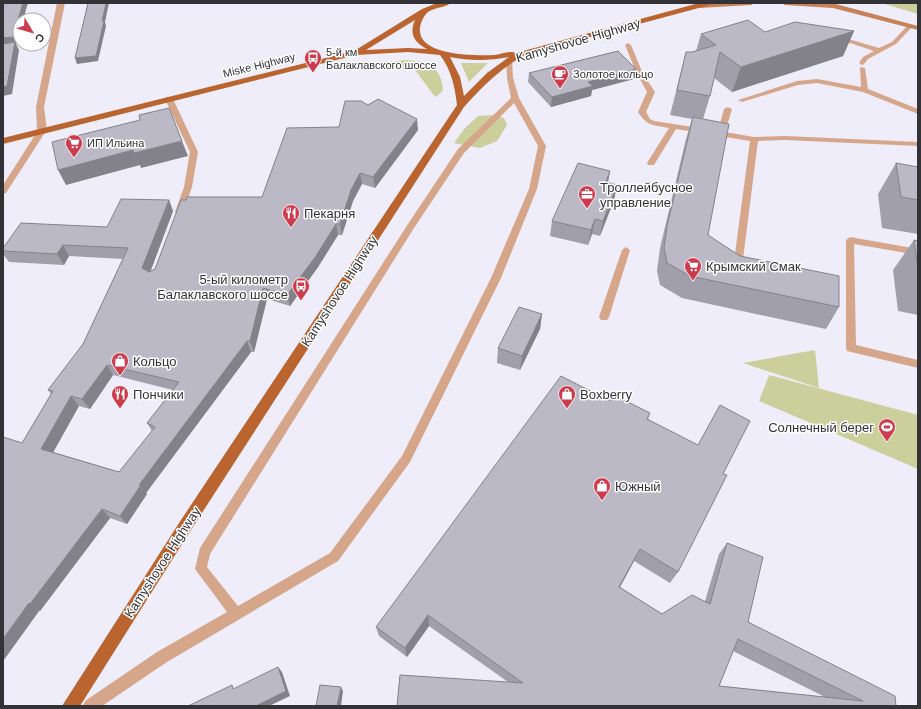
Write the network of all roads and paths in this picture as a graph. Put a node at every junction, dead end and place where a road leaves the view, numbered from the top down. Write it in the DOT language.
graph roads {
  1 [pos="61,3"];
  2 [pos="447,3"];
  3 [pos="707,3"];
  4 [pos="751,3"];
  5 [pos="785,3"];
  6 [pos="828,4"];
  7 [pos="698,6"];
  8 [pos="425,11"];
  9 [pos="914,27"];
  10 [pos="828,35"];
  11 [pos="628,45"];
  12 [pos="878,50"];
  13 [pos="524,52"];
  14 [pos="356,53"];
  15 [pos="441,53"];
  16 [pos="509,59"];
  17 [pos="865,90"];
  18 [pos="515,98"];
  19 [pos="169,99"];
  20 [pos="742,100"];
  21 [pos="461,105"];
  22 [pos="728,109"];
  23 [pos="918,112"];
  24 [pos="673,127"];
  25 [pos="42,131"];
  26 [pos="721,134"];
  27 [pos="754,139"];
  28 [pos="3,141"];
  29 [pos="918,144"];
  30 [pos="651,163"];
  31 [pos="3,191"];
  32 [pos="175,222"];
  33 [pos="626,250"];
  34 [pos="918,252"];
  35 [pos="753,264"];
  36 [pos="604,317"];
  37 [pos="918,364"];
  38 [pos="236,614"];
  39 [pos="70,706"];
  40 [pos="90,706"];
  1 -- 25 [label="street"];
  2 -- 8 [label="main road"];
  3 -- 7 [label="main road, Kamyshovoe Highway"];
  4 -- 7 [label="main road"];
  5 -- 6 [label="main road"];
  6 -- 9 [label="main road"];
  7 -- 13 [label="main road, Kamyshovoe Highway"];
  8 -- 14 [label="main road"];
  8 -- 15 [label="main road"];
  9 -- 12 [label="lane"];
  10 -- 12 [label="lane"];
  11 -- 24 [label="lane"];
  12 -- 17 [label="lane"];
  13 -- 15 [label="main road, Miske Highway"];
  13 -- 16 [label="main road, Kamyshovoe Highway"];
  14 -- 15 [label="main road, Miske Highway"];
  14 -- 19 [label="main road, Miske Highway"];
  15 -- 21 [label="main road"];
  16 -- 18 [label="lane"];
  16 -- 21 [label="main road, Kamyshovoe Highway"];
  17 -- 20 [label="lane"];
  17 -- 23 [label="lane"];
  18 -- 38 [label="lane"];
  18 -- 38 [label="lane"];
  19 -- 25 [label="main road, Miske Highway"];
  19 -- 32 [label="lane"];
  21 -- 39 [label="main road, Kamyshovoe Highway"];
  22 -- 26 [label="lane"];
  24 -- 26 [label="lane"];
  24 -- 30 [label="lane"];
  25 -- 28 [label="main road, Miske Highway"];
  25 -- 31 [label="lane"];
  26 -- 27 [label="lane"];
  27 -- 29 [label="lane"];
  27 -- 35 [label="lane"];
  33 -- 36 [label="lane"];
  34 -- 37 [label="lane"];
  38 -- 40 [label="lane"];
}
